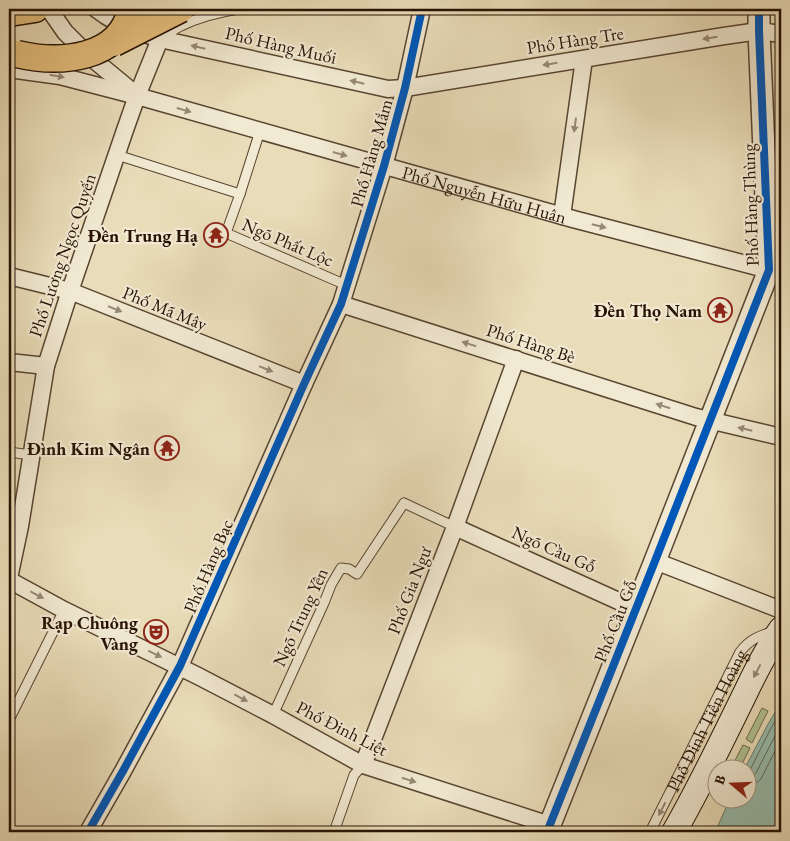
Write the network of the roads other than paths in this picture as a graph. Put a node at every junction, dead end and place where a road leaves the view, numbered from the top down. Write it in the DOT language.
graph roads {
  1 [pos="36,9"];
  2 [pos="49,9"];
  3 [pos="96,9"];
  4 [pos="131,9"];
  5 [pos="181,9"];
  6 [pos="239,9"];
  7 [pos="422,9"];
  8 [pos="759,9"];
  9 [pos="9,13"];
  10 [pos="759,31"];
  11 [pos="781,34"];
  12 [pos="160,39"];
  13 [pos="104,48"];
  14 [pos="11,56"];
  15 [pos="584,59"];
  16 [pos="405,88"];
  17 [pos="137,96"];
  18 [pos="260,131"];
  19 [pos="117,155"];
  20 [pos="384,166"];
  21 [pos="240,194"];
  22 [pos="562,216"];
  23 [pos="775,272"];
  24 [pos="9,276"];
  25 [pos="346,285"];
  26 [pos="70,291"];
  27 [pos="341,304"];
  28 [pos="516,359"];
  29 [pos="9,362"];
  30 [pos="46,366"];
  31 [pos="304,384"];
  32 [pos="710,420"];
  33 [pos="781,437"];
  34 [pos="9,452"];
  35 [pos="31,455"];
  36 [pos="455,526"];
  37 [pos="655,561"];
  38 [pos="9,579"];
  39 [pos="636,609"];
  40 [pos="64,610"];
  41 [pos="781,610"];
  42 [pos="781,629"];
  43 [pos="180,666"];
  44 [pos="272,714"];
  45 [pos="9,720"];
  46 [pos="363,765"];
  47 [pos="549,829"];
  48 [pos="88,832"];
  49 [pos="334,832"];
  50 [pos="650,832"];
  51 [pos="674,832"];
  1 -- 9 [label="main road"];
  2 -- 17 [label="street, Phố Nguyễn Hữu Huân"];
  3 -- 12 [label="street, Phố Hàng Muối"];
  4 -- 13 [label="main road, bridge"];
  5 -- 13 [label="main road, bridge"];
  6 -- 12 [label="lane"];
  7 -- 16 [label="street, Phố Hàng Mắm"];
  8 -- 10 [label="street, Phố Hàng Thùng"];
  10 -- 11 [label="street, Phố Hàng Tre"];
  10 -- 15 [label="street, Phố Hàng Tre, one-way"];
  10 -- 23 [label="street, Phố Hàng Thùng"];
  16 -- 12 [label="street, Phố Hàng Muối, one-way"];
  12 -- 17 [label="street, Phố Lương Ngọc Quyến"];
  13 -- 14 [label="main road, bridge"];
  14 -- 17 [label="street, one-way"];
  15 -- 16 [label="street, Phố Hàng Tre, one-way"];
  15 -- 22 [label="street, one-way"];
  16 -- 20 [label="street, Phố Hàng Mắm"];
  17 -- 18 [label="street, Phố Nguyễn Hữu Huân, one-way"];
  17 -- 19 [label="street, Phố Lương Ngọc Quyến"];
  18 -- 20 [label="street, Phố Nguyễn Hữu Huân, one-way"];
  18 -- 21 [label="lane, Ngõ Phất Lộc"];
  19 -- 21 [label="lane, Ngõ Phất Lộc"];
  19 -- 26 [label="street, Phố Lương Ngọc Quyến"];
  20 -- 22 [label="street, Phố Nguyễn Hữu Huân"];
  20 -- 25 [label="street, Phố Hàng Mắm"];
  21 -- 25 [label="lane, Ngõ Phất Lộc"];
  22 -- 23 [label="street, Phố Nguyễn Hữu Huân, one-way"];
  23 -- 32 [label="street, Phố Hàng Thùng"];
  24 -- 26 [label="street, Phố Mã Mây"];
  25 -- 27 [label="street, Phố Hàng Mắm"];
  26 -- 30 [label="street, Phố Lương Ngọc Quyến"];
  26 -- 31 [label="street, Phố Mã Mây, one-way"];
  28 -- 27 [label="street, Phố Hàng Bè, one-way"];
  27 -- 31 [label="street, Phố Hàng Bạc"];
  32 -- 28 [label="street, Phố Hàng Bè, one-way"];
  28 -- 36 [label="street, Phố Gia Ngư"];
  29 -- 30 [label="street"];
  30 -- 35 [label="street, Phố Lương Ngọc Quyến"];
  31 -- 43 [label="street, Phố Hàng Bạc"];
  33 -- 32 [label="street, Phố Hàng Bè, one-way"];
  32 -- 37 [label="street, Phố Cầu Gỗ"];
  34 -- 35 [label="lane"];
  35 -- 38 [label="street, Phố Lương Ngọc Quyến"];
  36 -- 39 [label="street, Ngõ Cầu Gỗ"];
  36 -- 44 [label="lane, Ngõ Trung Yên"];
  36 -- 46 [label="street, Phố Gia Ngư"];
  37 -- 39 [label="street, Phố Cầu Gỗ"];
  37 -- 41 [label="street"];
  38 -- 40 [label="street, Phố Đinh Liệt, one-way"];
  39 -- 47 [label="street, Phố Cầu Gỗ"];
  40 -- 43 [label="street, Phố Đinh Liệt, one-way"];
  40 -- 45 [label="lane"];
  42 -- 50 [label="lane, Phố Đinh Tiên Hoàng, one-way"];
  42 -- 51 [label="main road, Phố Đinh Tiên Hoàng, one-way"];
  43 -- 44 [label="street, Phố Đinh Liệt, one-way"];
  43 -- 48 [label="street, Phố Hàng Bạc"];
  44 -- 46 [label="street, Phố Đinh Liệt"];
  46 -- 47 [label="street, Phố Đinh Liệt, one-way"];
  46 -- 49 [label="lane, Phố Gia Ngư"];
}
